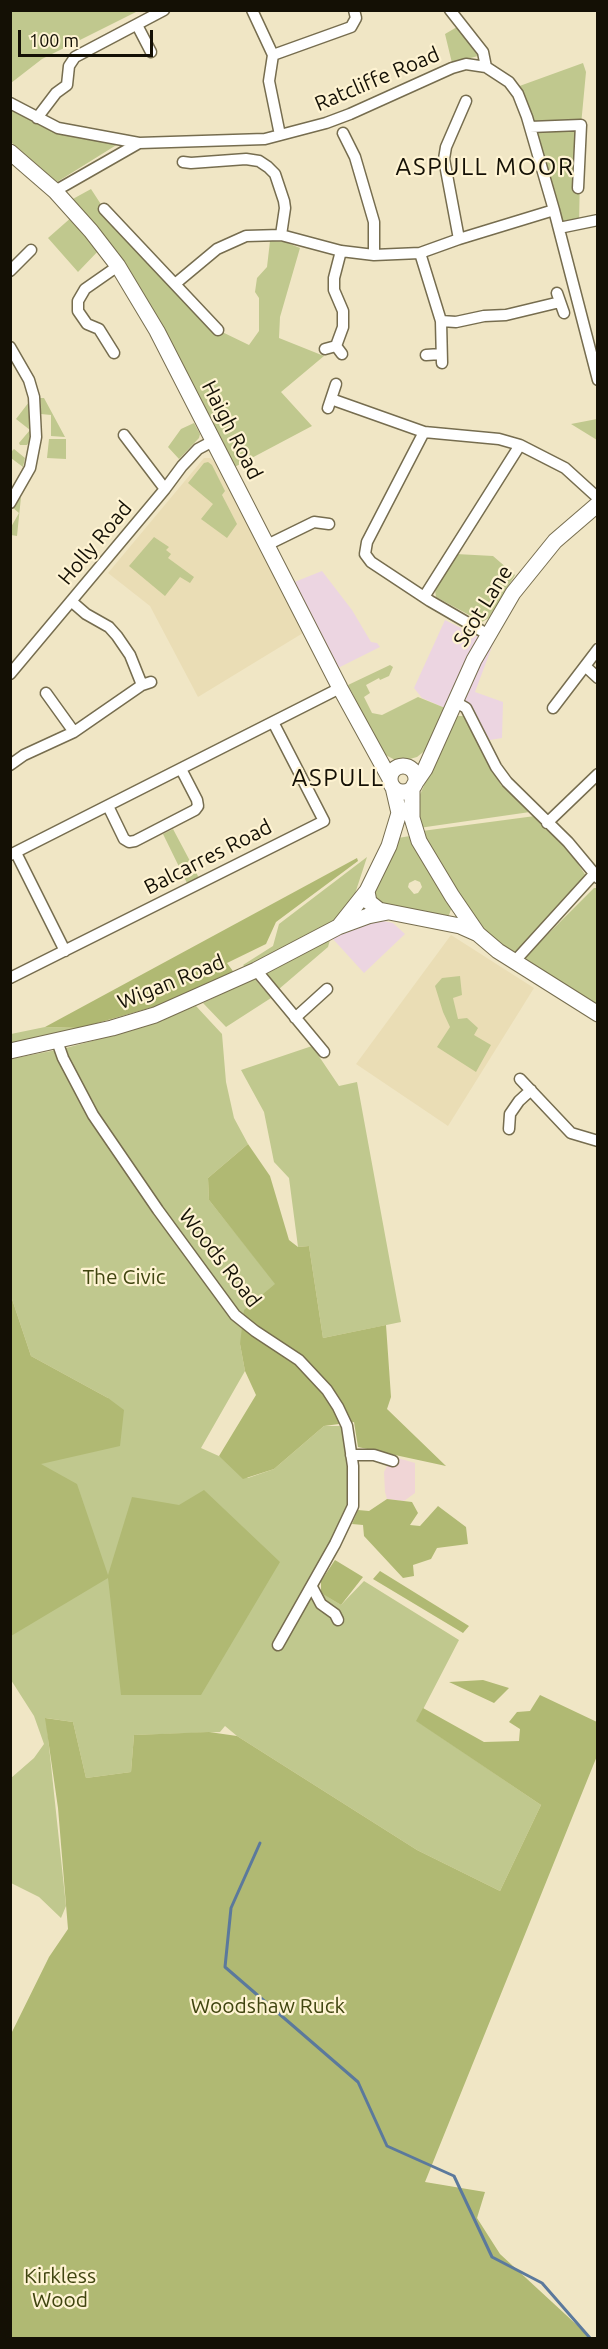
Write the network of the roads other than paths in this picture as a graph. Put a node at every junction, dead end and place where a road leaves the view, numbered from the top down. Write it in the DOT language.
graph roads {
  1 [pos="164,10"];
  2 [pos="252,10"];
  3 [pos="354,10"];
  4 [pos="450,10"];
  5 [pos="137,25"];
  6 [pos="151,52"];
  7 [pos="273,55"];
  8 [pos="486,67"];
  9 [pos="468,98"];
  10 [pos="10,103"];
  11 [pos="37,118"];
  12 [pos="531,128"];
  13 [pos="343,133"];
  14 [pos="280,135"];
  15 [pos="139,143"];
  16 [pos="10,152"];
  17 [pos="188,165"];
  18 [pos="578,188"];
  19 [pos="55,191"];
  20 [pos="104,209"];
  21 [pos="554,210"];
  22 [pos="597,220"];
  23 [pos="559,228"];
  24 [pos="281,235"];
  25 [pos="459,238"];
  26 [pos="32,250"];
  27 [pos="341,251"];
  28 [pos="420,253"];
  29 [pos="374,255"];
  30 [pos="118,266"];
  31 [pos="10,271"];
  32 [pos="175,284"];
  33 [pos="560,302"];
  34 [pos="441,321"];
  35 [pos="218,330"];
  36 [pos="10,346"];
  37 [pos="335,350"];
  38 [pos="114,353"];
  39 [pos="426,356"];
  40 [pos="597,380"];
  41 [pos="336,384"];
  42 [pos="424,432"];
  43 [pos="124,435"];
  44 [pos="213,441"];
  45 [pos="520,445"];
  46 [pos="165,489"];
  47 [pos="597,498"];
  48 [pos="10,503"];
  49 [pos="597,504"];
  50 [pos="329,523"];
  51 [pos="267,546"];
  52 [pos="424,597"];
  53 [pos="71,601"];
  54 [pos="488,634"];
  55 [pos="597,649"];
  56 [pos="585,666"];
  57 [pos="10,674"];
  58 [pos="597,678"];
  59 [pos="340,688"];
  60 [pos="46,693"];
  61 [pos="454,701"];
  62 [pos="553,708"];
  63 [pos="273,722"];
  64 [pos="74,732"];
  65 [pos="433,750"];
  66 [pos="10,765"];
  67 [pos="181,769"];
  68 [pos="597,774"];
  69 [pos="397,775"];
  70 [pos="413,787"];
  71 [pos="108,806"];
  72 [pos="548,823"];
  73 [pos="419,841"];
  74 [pos="389,846"];
  75 [pos="13,854"];
  76 [pos="596,876"];
  77 [pos="367,891"];
  78 [pos="452,896"];
  79 [pos="388,912"];
  80 [pos="439,921"];
  81 [pos="338,927"];
  82 [pos="478,934"];
  83 [pos="65,951"];
  84 [pos="514,962"];
  85 [pos="256,970"];
  86 [pos="10,978"];
  87 [pos="327,989"];
  88 [pos="597,1014"];
  89 [pos="295,1018"];
  90 [pos="57,1041"];
  91 [pos="10,1050"];
  92 [pos="324,1052"];
  93 [pos="520,1079"];
  94 [pos="531,1090"];
  95 [pos="509,1131"];
  96 [pos="597,1141"];
  97 [pos="351,1455"];
  98 [pos="393,1461"];
  99 [pos="312,1587"];
  100 [pos="338,1620"];
  101 [pos="278,1645"];
  1 -- 5 [label="street"];
  2 -- 7 [label="street"];
  3 -- 7 [label="street"];
  4 -- 8 [label="street"];
  5 -- 6 [label="street"];
  5 -- 11 [label="street"];
  7 -- 14 [label="street"];
  8 -- 12 [label="street"];
  8 -- 14 [label="street, Ratcliffe Road"];
  9 -- 25 [label="street"];
  10 -- 11 [label="street, Ratcliffe Road"];
  11 -- 15 [label="street, Ratcliffe Road"];
  12 -- 18 [label="street"];
  12 -- 21 [label="street"];
  13 -- 29 [label="street"];
  14 -- 15 [label="street, Ratcliffe Road"];
  15 -- 19 [label="street, Ratcliffe Road"];
  16 -- 19 [label="main road, Haigh Road"];
  17 -- 24 [label="street"];
  19 -- 30 [label="main road, Haigh Road"];
  20 -- 32 [label="street"];
  21 -- 23 [label="street"];
  21 -- 25 [label="street"];
  22 -- 23 [label="street"];
  23 -- 40 [label="street"];
  24 -- 27 [label="street"];
  24 -- 32 [label="street"];
  25 -- 28 [label="street"];
  26 -- 31 [label="street"];
  27 -- 29 [label="street"];
  27 -- 37 [label="street"];
  28 -- 29 [label="street"];
  28 -- 34 [label="street"];
  30 -- 38 [label="street"];
  30 -- 44 [label="main road, Haigh Road"];
  32 -- 35 [label="street"];
  33 -- 34 [label="street"];
  34 -- 39 [label="street"];
  36 -- 48 [label="street"];
  41 -- 42 [label="street"];
  42 -- 45 [label="street"];
  42 -- 52 [label="street"];
  43 -- 46 [label="street"];
  44 -- 46 [label="street, Holly Road"];
  44 -- 51 [label="main road, Haigh Road"];
  45 -- 47 [label="street"];
  45 -- 52 [label="street"];
  46 -- 53 [label="street, Holly Road"];
  49 -- 54 [label="main road, Scot Lane"];
  50 -- 51 [label="street"];
  51 -- 59 [label="main road, Haigh Road"];
  52 -- 54 [label="street"];
  53 -- 57 [label="street, Holly Road"];
  53 -- 64 [label="street"];
  54 -- 61 [label="main road, Scot Lane"];
  55 -- 56 [label="street"];
  56 -- 58 [label="street"];
  56 -- 62 [label="street"];
  59 -- 63 [label="street"];
  59 -- 69 [label="main road, Haigh Road"];
  60 -- 64 [label="street"];
  61 -- 65 [label="main road, Scot Lane"];
  61 -- 72 [label="street"];
  63 -- 67 [label="street"];
  63 -- 83 [label="street, Balcarres Road"];
  64 -- 66 [label="street"];
  65 -- 69 [label="main road"];
  65 -- 70 [label="main road, Scot Lane"];
  67 -- 71 [label="street"];
  67 -- 71 [label="street"];
  68 -- 72 [label="street"];
  69 -- 70 [label="main road"];
  69 -- 70 [label="main road, Haigh Road"];
  69 -- 74 [label="main road, Wigan Road"];
  70 -- 73 [label="main road"];
  71 -- 75 [label="street"];
  72 -- 76 [label="street"];
  73 -- 74 [label="main road"];
  73 -- 78 [label="main road"];
  74 -- 77 [label="main road, Wigan Road"];
  75 -- 83 [label="street"];
  76 -- 84 [label="street"];
  77 -- 79 [label="main road"];
  77 -- 81 [label="main road, Wigan Road"];
  78 -- 80 [label="main road"];
  78 -- 82 [label="main road"];
  79 -- 80 [label="main road"];
  79 -- 81 [label="main road, Wigan Road"];
  80 -- 82 [label="main road"];
  81 -- 85 [label="main road, Wigan Road"];
  82 -- 84 [label="main road"];
  83 -- 86 [label="street, Balcarres Road"];
  84 -- 88 [label="main road"];
  85 -- 89 [label="street"];
  85 -- 90 [label="main road, Wigan Road"];
  87 -- 89 [label="street"];
  89 -- 92 [label="street"];
  90 -- 91 [label="main road, Wigan Road"];
  90 -- 97 [label="street, Woods Road"];
  93 -- 94 [label="street"];
  94 -- 95 [label="street"];
  94 -- 96 [label="street"];
  97 -- 98 [label="street"];
  97 -- 99 [label="street, Woods Road"];
  99 -- 100 [label="street"];
  99 -- 101 [label="street, Woods Road"];
}
